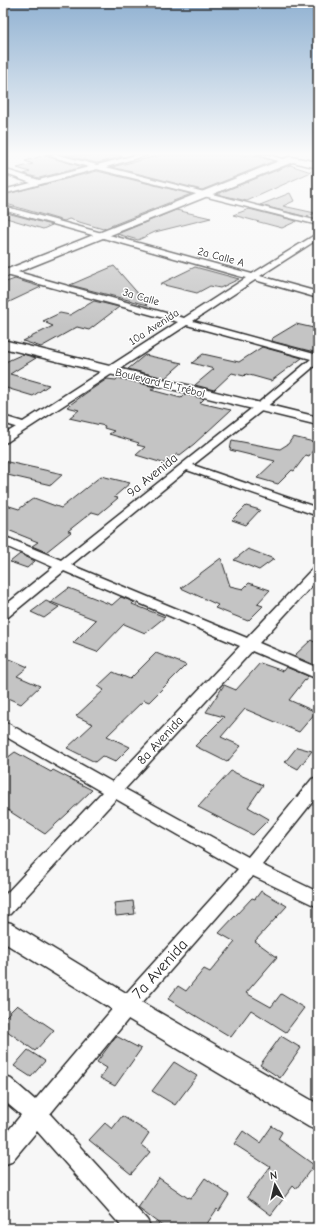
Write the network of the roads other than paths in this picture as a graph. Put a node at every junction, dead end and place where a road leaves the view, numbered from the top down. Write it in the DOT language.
graph roads {
  1 [pos="19,212"];
  2 [pos="159,212"];
  3 [pos="277,212"];
  4 [pos="318,223"];
  5 [pos="318,235"];
  6 [pos="102,236"];
  7 [pos="5,273"];
  8 [pos="254,277"];
  9 [pos="318,295"];
  10 [pos="184,322"];
  11 [pos="3,344"];
  12 [pos="318,358"];
  13 [pos="109,370"];
  14 [pos="260,407"];
  15 [pos="3,419"];
  16 [pos="318,422"];
  17 [pos="24,426"];
  18 [pos="3,440"];
  19 [pos="185,466"];
  20 [pos="318,512"];
  21 [pos="3,540"];
  22 [pos="61,566"];
  23 [pos="318,571"];
  24 [pos="3,614"];
  25 [pos="251,643"];
  26 [pos="318,674"];
  27 [pos="3,728"];
  28 [pos="318,783"];
  29 [pos="113,790"];
  30 [pos="250,867"];
  31 [pos="318,900"];
  32 [pos="3,909"];
  33 [pos="3,930"];
  34 [pos="127,1006"];
  35 [pos="3,1086"];
  36 [pos="37,1115"];
  37 [pos="318,1118"];
  38 [pos="3,1154"];
  39 [pos="139,1228"];
  1 -- 6 [label="street, 2a Calle A"];
  2 -- 6 [label="street"];
  3 -- 4 [label="street"];
  5 -- 8 [label="street, 10a Avenida"];
  6 -- 7 [label="street"];
  6 -- 8 [label="street, 2a Calle A"];
  7 -- 10 [label="street, 3a Calle"];
  8 -- 9 [label="street, 2a Calle A"];
  8 -- 10 [label="street, 10a Avenida"];
  10 -- 12 [label="street, 3a Calle"];
  10 -- 13 [label="street, 10a Avenida"];
  11 -- 13 [label="main road, Boulevard El Trébol"];
  12 -- 14 [label="street, 9a Avenida"];
  13 -- 14 [label="main road, Boulevard El Trébol"];
  13 -- 17 [label="street, 10a Avenida"];
  14 -- 16 [label="main road, Boulevard El Trébol"];
  14 -- 19 [label="street, 9a Avenida"];
  15 -- 17 [label="street"];
  17 -- 18 [label="street, 10a Avenida"];
  19 -- 20 [label="street"];
  19 -- 22 [label="street, 9a Avenida"];
  21 -- 22 [label="street"];
  22 -- 24 [label="street, 9a Avenida"];
  22 -- 25 [label="street"];
  23 -- 25 [label="street, 8a Avenida"];
  25 -- 26 [label="street"];
  25 -- 29 [label="street, 8a Avenida"];
  27 -- 29 [label="street"];
  28 -- 30 [label="street, 7a Avenida"];
  29 -- 30 [label="street"];
  29 -- 32 [label="street, 8a Avenida"];
  30 -- 31 [label="street"];
  30 -- 34 [label="street, 7a Avenida"];
  33 -- 34 [label="street"];
  34 -- 36 [label="street, 7a Avenida"];
  34 -- 37 [label="street"];
  35 -- 36 [label="street"];
  36 -- 38 [label="street, 7a Avenida"];
  36 -- 39 [label="street"];
}
